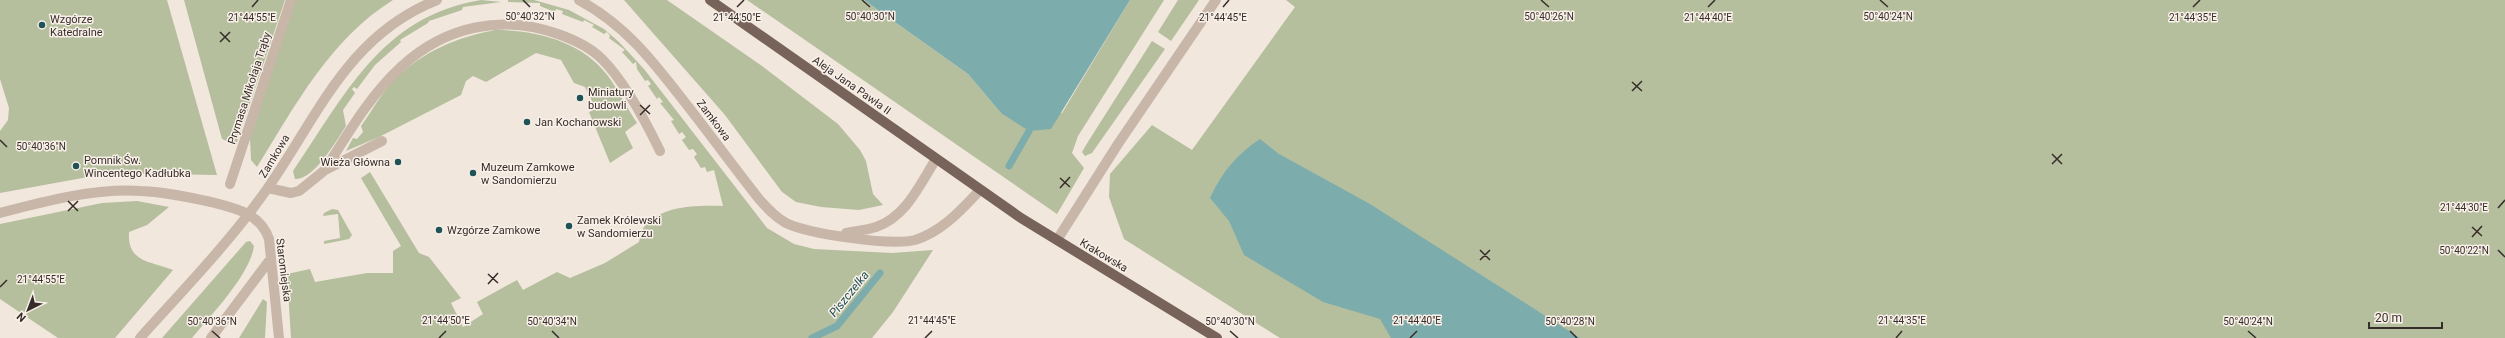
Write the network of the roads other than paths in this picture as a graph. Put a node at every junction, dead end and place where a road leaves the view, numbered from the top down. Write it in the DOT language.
graph roads {
  1 [pos="292,0"];
  2 [pos="437,0"];
  3 [pos="579,0"];
  4 [pos="710,0"];
  5 [pos="1216,0"];
  6 [pos="382,141"];
  7 [pos="660,151"];
  8 [pos="936,159"];
  9 [pos="325,170"];
  10 [pos="230,184"];
  11 [pos="268,188"];
  12 [pos="980,190"];
  13 [pos="0,213"];
  14 [pos="248,213"];
  15 [pos="838,235"];
  16 [pos="1057,240"];
  17 [pos="269,261"];
  18 [pos="140,338"];
  19 [pos="211,338"];
  20 [pos="279,338"];
  21 [pos="1217,338"];
  1 -- 10 [label="street, Prymasa Mikołaja Trąby"];
  2 -- 11 [label="street, Zamkowa"];
  3 -- 15 [label="street, Zamkowa"];
  4 -- 8 [label="main road, Aleja Jana Pawła II"];
  5 -- 16 [label="street"];
  6 -- 9 [label="street"];
  7 -- 9 [label="street"];
  8 -- 12 [label="main road, Aleja Jana Pawła II"];
  8 -- 15 [label="street, Zamkowa"];
  9 -- 11 [label="street"];
  11 -- 14 [label="street, Zamkowa"];
  12 -- 15 [label="street, Zamkowa"];
  12 -- 16 [label="main road, Krakowska"];
  13 -- 14 [label="street"];
  14 -- 17 [label="street, Staromiejska"];
  14 -- 18 [label="street, Zamkowa"];
  16 -- 21 [label="main road, Krakowska"];
  17 -- 19 [label="street"];
  17 -- 20 [label="street, Staromiejska"];
}
